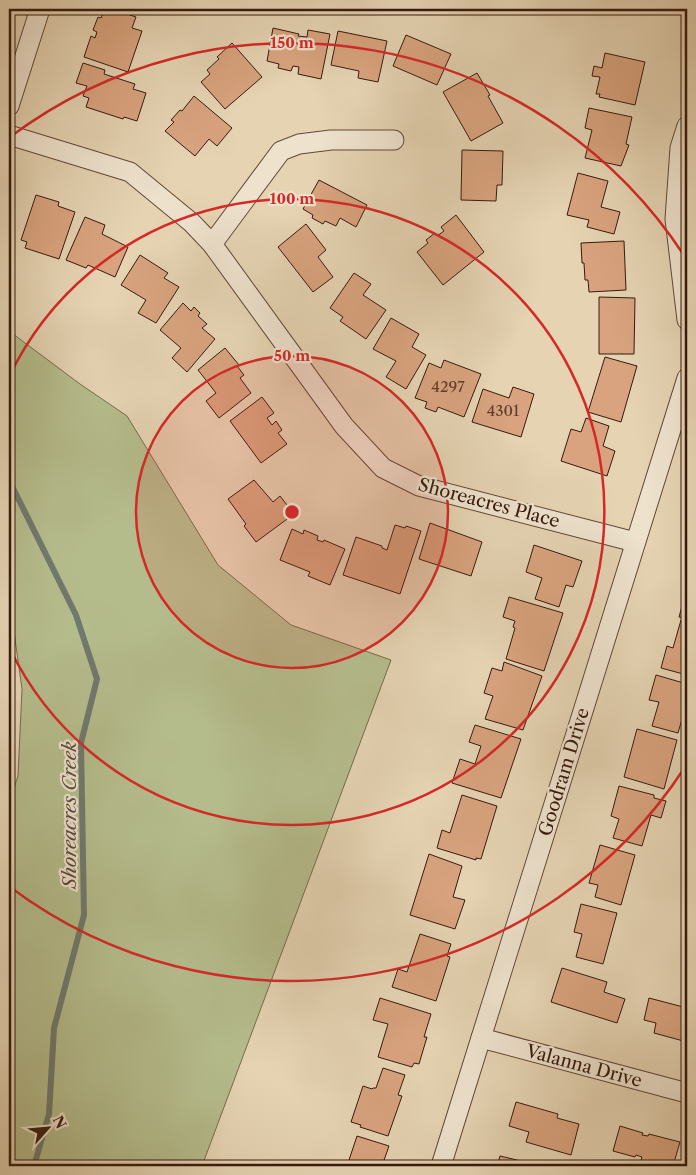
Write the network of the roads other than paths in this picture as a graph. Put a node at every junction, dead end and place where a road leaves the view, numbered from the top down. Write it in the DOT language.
graph roads {
  1 [pos="40,9"];
  2 [pos="9,106"];
  3 [pos="687,126"];
  4 [pos="9,135"];
  5 [pos="394,140"];
  6 [pos="212,244"];
  7 [pos="687,320"];
  8 [pos="687,378"];
  9 [pos="635,542"];
  10 [pos="481,1038"];
  11 [pos="687,1093"];
  12 [pos="441,1166"];
  1 -- 2 [label="street"];
  3 -- 7 [label="street"];
  4 -- 6 [label="street, Shoreacres Place"];
  5 -- 6 [label="street"];
  6 -- 9 [label="street, Shoreacres Place"];
  8 -- 9 [label="street, Goodram Drive"];
  9 -- 10 [label="street, Goodram Drive"];
  10 -- 11 [label="street, Valanna Drive"];
  10 -- 12 [label="street, Goodram Drive"];
}
